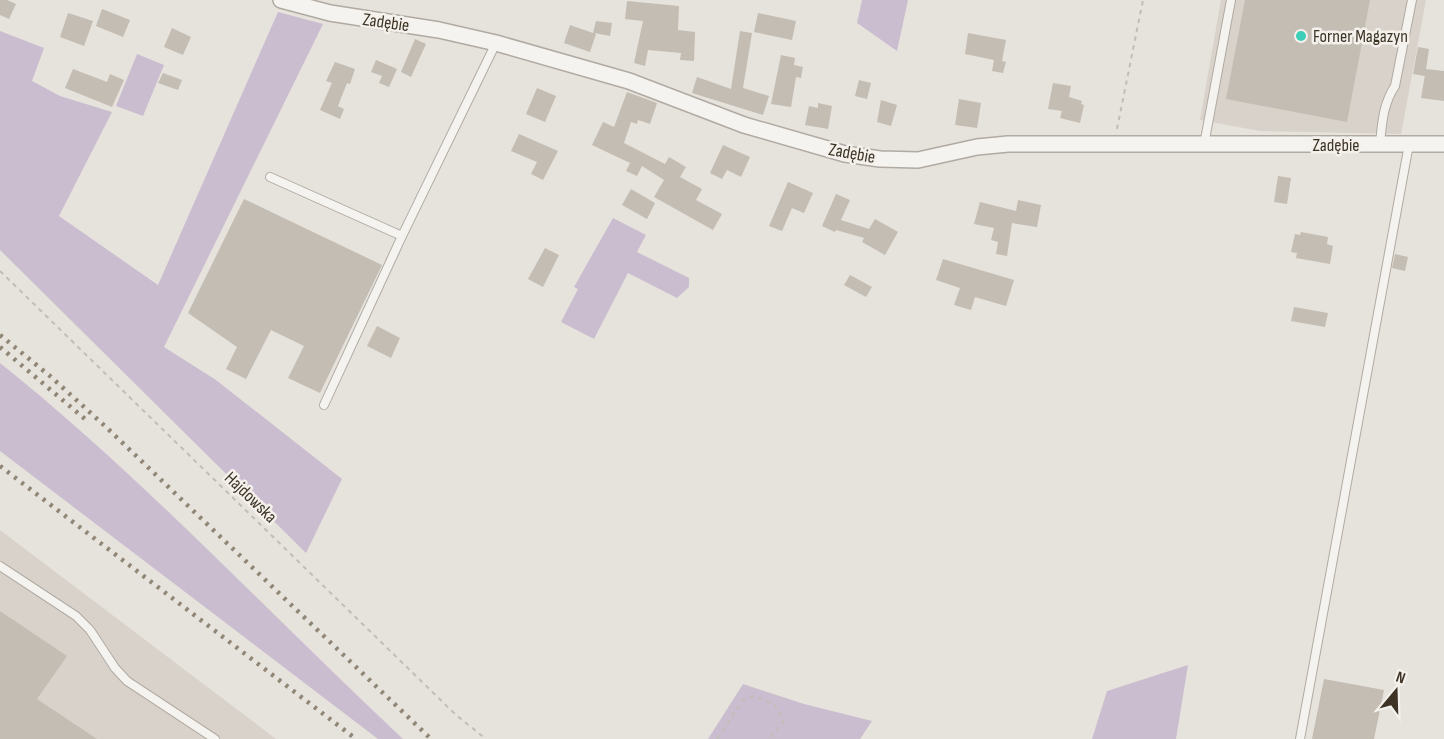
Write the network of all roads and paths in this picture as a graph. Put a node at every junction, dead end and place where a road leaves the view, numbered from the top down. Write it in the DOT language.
graph roads {
  1 [pos="281,0"];
  2 [pos="1143,0"];
  3 [pos="1231,0"];
  4 [pos="1412,0"];
  5 [pos="496,43"];
  6 [pos="1380,144"];
  7 [pos="1409,144"];
  8 [pos="1444,144"];
  9 [pos="1114,145"];
  10 [pos="1204,145"];
  11 [pos="270,177"];
  12 [pos="402,236"];
  13 [pos="0,271"];
  14 [pos="324,405"];
  15 [pos="0,566"];
  16 [pos="214,739"];
  17 [pos="486,739"];
  18 [pos="717,739"];
  19 [pos="769,739"];
  20 [pos="1300,739"];
  1 -- 5 [label="street, Zadębie"];
  2 -- 9 [label="path"];
  3 -- 10 [label="lane"];
  4 -- 6 [label="lane"];
  5 -- 9 [label="street, Zadębie"];
  5 -- 12 [label="lane"];
  6 -- 7 [label="street, Zadębie"];
  6 -- 10 [label="street, Zadębie"];
  7 -- 8 [label="street, Zadębie"];
  7 -- 20 [label="lane"];
  9 -- 10 [label="street, Zadębie"];
  11 -- 12 [label="lane"];
  12 -- 14 [label="lane"];
  13 -- 17 [label="path, Hajdowska"];
  15 -- 16 [label="lane"];
  18 -- 19 [label="path"];
}
